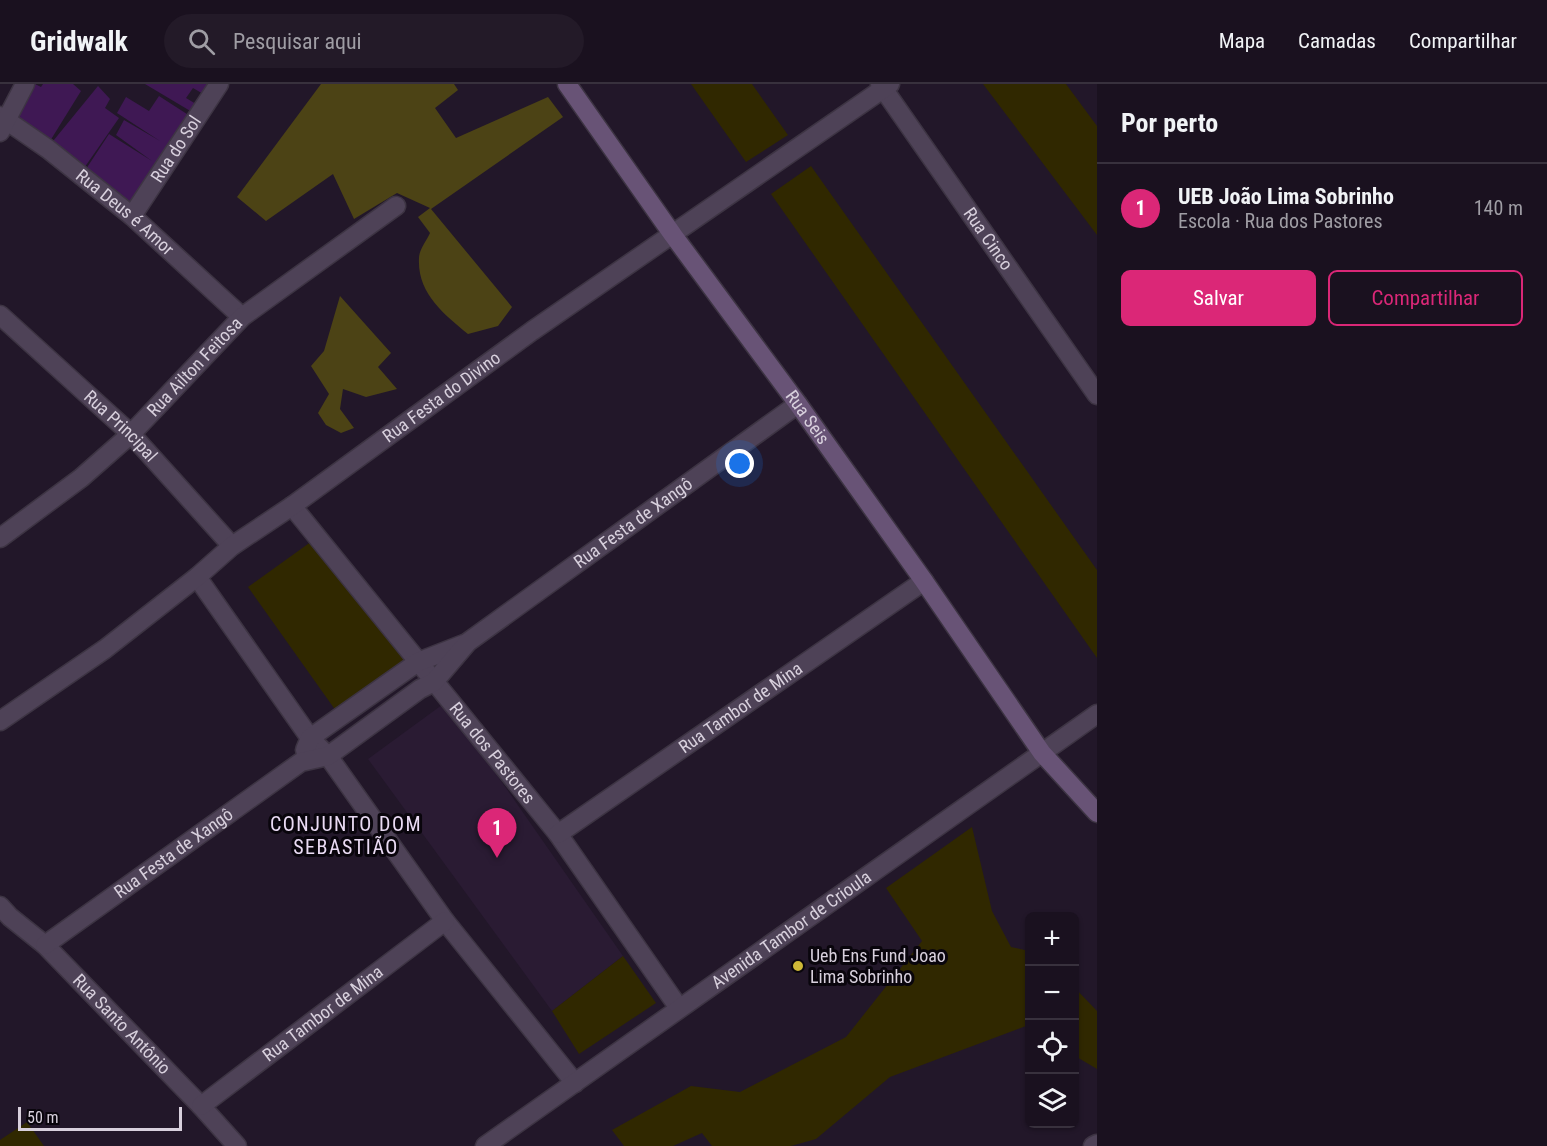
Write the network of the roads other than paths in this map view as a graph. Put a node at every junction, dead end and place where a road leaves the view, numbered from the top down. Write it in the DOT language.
graph roads {
  1 [pos="25,84"];
  2 [pos="219,84"];
  3 [pos="567,84"];
  4 [pos="884,86"];
  5 [pos="2,123"];
  6 [pos="396,206"];
  7 [pos="132,216"];
  8 [pos="673,235"];
  9 [pos="0,315"];
  10 [pos="242,317"];
  11 [pos="1097,395"];
  12 [pos="798,404"];
  13 [pos="131,434"];
  14 [pos="292,506"];
  15 [pos="3,531"];
  16 [pos="232,546"];
  17 [pos="197,577"];
  18 [pos="924,581"];
  19 [pos="468,642"];
  20 [pos="418,662"];
  21 [pos="434,682"];
  22 [pos="1097,714"];
  23 [pos="0,721"];
  24 [pos="310,738"];
  25 [pos="1042,753"];
  26 [pos="328,756"];
  27 [pos="301,762"];
  28 [pos="1097,813"];
  29 [pos="558,834"];
  30 [pos="0,906"];
  31 [pos="446,921"];
  32 [pos="45,945"];
  33 [pos="679,1008"];
  34 [pos="575,1083"];
  35 [pos="201,1106"];
  36 [pos="237,1146"];
  37 [pos="485,1146"];
  1 -- 5 [label="street"];
  2 -- 7 [label="street, Rua do Sol"];
  3 -- 8 [label="street, Rua Seis"];
  4 -- 8 [label="street, Rua Festa do Divino"];
  4 -- 11 [label="street, Rua Cinco"];
  5 -- 7 [label="street, Rua Deus é Amor"];
  6 -- 10 [label="street, Rua Ailton Feitosa"];
  7 -- 10 [label="street, Rua Deus é Amor"];
  8 -- 12 [label="street, Rua Seis"];
  8 -- 14 [label="street, Rua Festa do Divino"];
  9 -- 13 [label="street, Rua Principal"];
  10 -- 13 [label="street, Rua Ailton Feitosa"];
  12 -- 18 [label="street, Rua Seis"];
  12 -- 19 [label="street, Rua Festa de Xangô"];
  13 -- 15 [label="street, Rua Ailton Feitosa"];
  13 -- 16 [label="street, Rua Principal"];
  14 -- 16 [label="street, Rua Festa do Divino"];
  14 -- 20 [label="street, Rua dos Pastores"];
  16 -- 17 [label="street, Rua Festa do Divino"];
  17 -- 23 [label="street, Rua Festa do Divino"];
  17 -- 24 [label="street"];
  18 -- 25 [label="street, Rua Seis"];
  18 -- 29 [label="street, Rua Tambor de Mina"];
  19 -- 20 [label="street, Rua Festa de Xangô"];
  19 -- 21 [label="street, Rua Festa de Xangô"];
  20 -- 21 [label="street, Rua dos Pastores"];
  20 -- 24 [label="street, Rua Festa de Xangô"];
  21 -- 26 [label="street, Rua Festa de Xangô"];
  21 -- 29 [label="street, Rua dos Pastores"];
  22 -- 25 [label="street, Avenida Tambor de Crioula"];
  24 -- 26 [label="street"];
  24 -- 27 [label="street"];
  25 -- 28 [label="street, Rua Seis"];
  25 -- 33 [label="street, Avenida Tambor de Crioula"];
  26 -- 27 [label="street, Rua Festa de Xangô"];
  26 -- 31 [label="street"];
  27 -- 32 [label="street, Rua Festa de Xangô"];
  29 -- 33 [label="street, Rua dos Pastores"];
  30 -- 32 [label="street, Rua Santo Antônio"];
  31 -- 34 [label="street"];
  31 -- 35 [label="street, Rua Tambor de Mina"];
  32 -- 35 [label="street, Rua Santo Antônio"];
  33 -- 34 [label="street, Avenida Tambor de Crioula"];
  34 -- 37 [label="street, Avenida Tambor de Crioula"];
  35 -- 36 [label="street, Rua Santo Antônio"];
}
